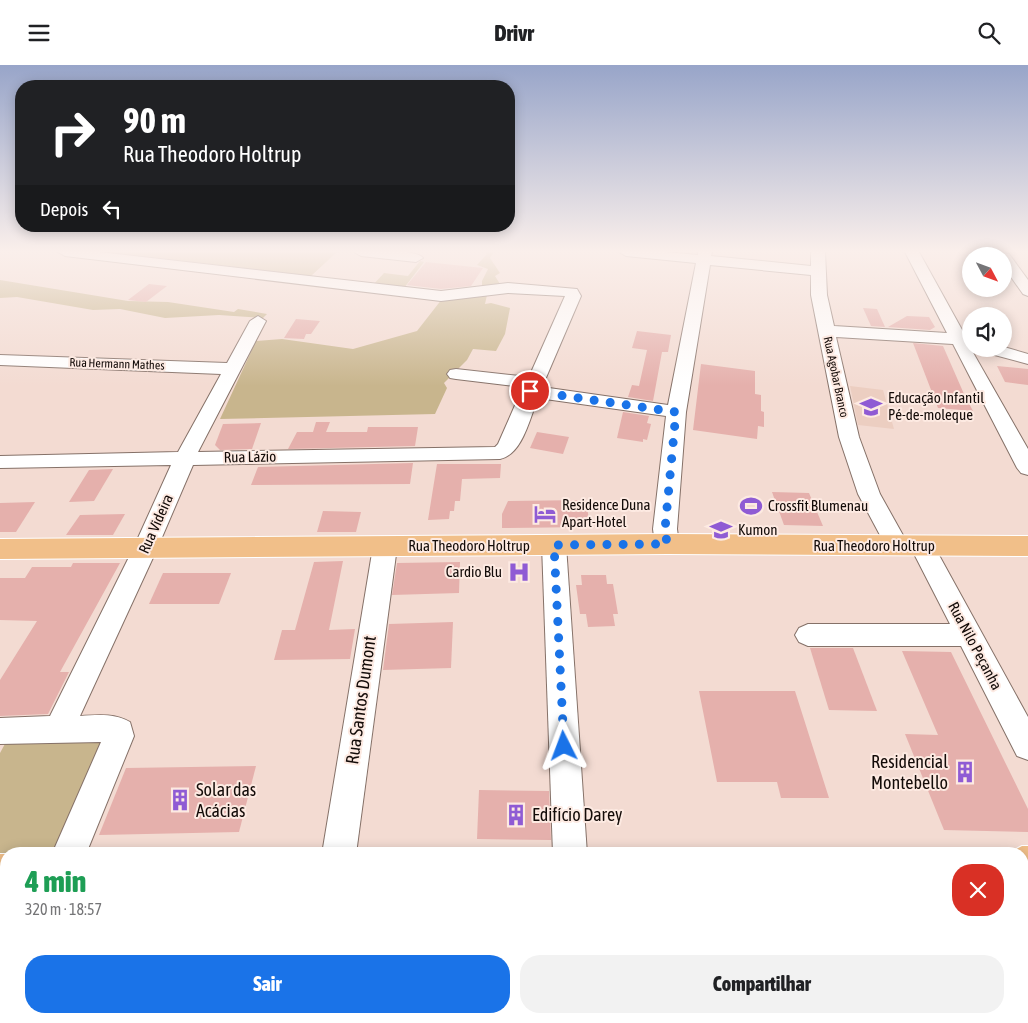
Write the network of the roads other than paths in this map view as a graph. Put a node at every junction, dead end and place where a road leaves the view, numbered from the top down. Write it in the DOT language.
graph roads {
  1 [pos="574,297"];
  2 [pos="697,297"];
  3 [pos="819,297"];
  4 [pos="939,297"];
  5 [pos="258,321"];
  6 [pos="826,331"];
  7 [pos="962,336"];
  8 [pos="962,341"];
  9 [pos="1012,354"];
  10 [pos="973,357"];
  11 [pos="1028,359"];
  12 [pos="0,360"];
  13 [pos="233,369"];
  14 [pos="456,374"];
  15 [pos="532,387"];
  16 [pos="676,412"];
  17 [pos="186,457"];
  18 [pos="0,462"];
  19 [pos="1028,469"];
  20 [pos="667,544"];
  21 [pos="554,545"];
  22 [pos="909,546"];
  23 [pos="1028,546"];
  24 [pos="385,547"];
  25 [pos="0,549"];
  26 [pos="145,549"];
  27 [pos="808,635"];
  28 [pos="969,635"];
  29 [pos="59,729"];
  30 [pos="0,731"];
  31 [pos="1028,746"];
  32 [pos="72,847"];
  33 [pos="340,847"];
  34 [pos="570,847"];
  1 -- 15 [label="street"];
  2 -- 16 [label="street"];
  3 -- 6 [label="street"];
  4 -- 7 [label="street"];
  5 -- 13 [label="street, Rua Videira"];
  6 -- 8 [label="street, Rua Agobar Branco"];
  6 -- 22 [label="street, Rua Agobar Branco"];
  9 -- 11 [label="street"];
  10 -- 19 [label="street"];
  12 -- 13 [label="street, Rua Hermann Mathes"];
  13 -- 17 [label="street, Rua Videira"];
  14 -- 15 [label="street"];
  15 -- 16 [label="street"];
  15 -- 17 [label="street, Rua Lázio"];
  16 -- 20 [label="street"];
  17 -- 18 [label="street, Rua Lázio"];
  17 -- 26 [label="street, Rua Videira"];
  20 -- 21 [label="main road, Rua Theodoro Holtrup"];
  20 -- 22 [label="main road, Rua Theodoro Holtrup"];
  21 -- 24 [label="main road, Rua Theodoro Holtrup"];
  21 -- 34 [label="street"];
  22 -- 23 [label="main road, Rua Theodoro Holtrup"];
  22 -- 28 [label="street, Rua Nilo Peçanha"];
  24 -- 26 [label="main road, Rua Theodoro Holtrup"];
  24 -- 33 [label="street, Rua Santos Dumont"];
  25 -- 26 [label="main road, Rua Theodoro Holtrup"];
  26 -- 29 [label="street, Rua Videira"];
  27 -- 28 [label="street"];
  28 -- 31 [label="street, Rua Nilo Peçanha"];
  29 -- 30 [label="street"];
  29 -- 32 [label="street"];
}
